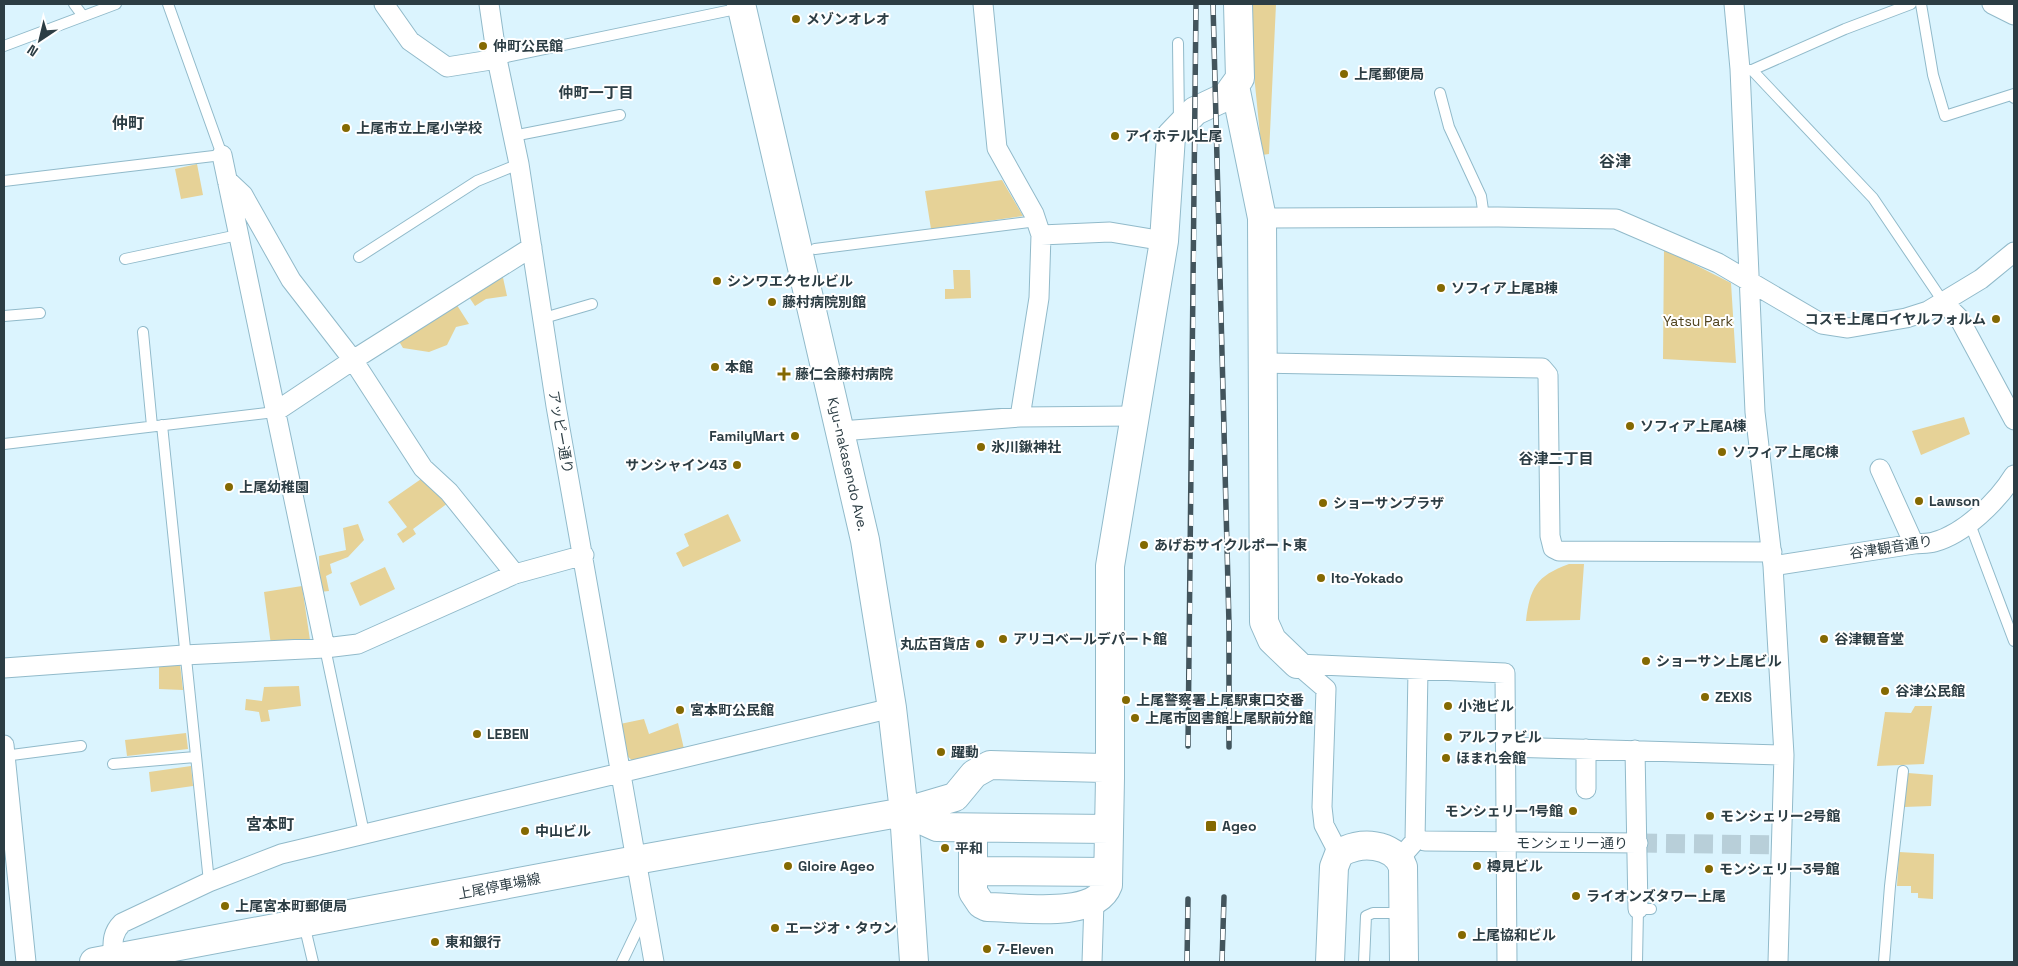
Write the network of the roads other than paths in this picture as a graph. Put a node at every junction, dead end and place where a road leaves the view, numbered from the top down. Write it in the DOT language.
graph roads {
  1 [pos="74,4"];
  2 [pos="116,4"];
  3 [pos="168,4"];
  4 [pos="384,4"];
  5 [pos="489,4"];
  6 [pos="983,4"];
  7 [pos="1238,4"];
  8 [pos="1734,4"];
  9 [pos="1911,4"];
  10 [pos="1921,4"];
  11 [pos="1992,4"];
  12 [pos="741,6"];
  13 [pos="2014,15"];
  14 [pos="83,16"];
  15 [pos="1178,43"];
  16 [pos="4,46"];
  17 [pos="497,59"];
  18 [pos="1746,70"];
  19 [pos="1236,86"];
  20 [pos="1440,93"];
  21 [pos="2014,98"];
  22 [pos="620,115"];
  23 [pos="1179,128"];
  24 [pos="513,136"];
  25 [pos="222,155"];
  26 [pos="519,164"];
  27 [pos="227,180"];
  28 [pos="4,181"];
  29 [pos="1484,216"];
  30 [pos="1262,218"];
  31 [pos="1039,228"];
  32 [pos="238,235"];
  33 [pos="1164,242"];
  34 [pos="532,248"];
  35 [pos="815,249"];
  36 [pos="2014,252"];
  37 [pos="359,257"];
  38 [pos="125,259"];
  39 [pos="1751,284"];
  40 [pos="1944,303"];
  41 [pos="592,304"];
  42 [pos="40,313"];
  43 [pos="4,316"];
  44 [pos="544,318"];
  45 [pos="143,332"];
  46 [pos="353,360"];
  47 [pos="1263,363"];
  48 [pos="275,412"];
  49 [pos="1134,416"];
  50 [pos="1020,417"];
  51 [pos="2014,420"];
  52 [pos="157,425"];
  53 [pos="841,430"];
  54 [pos="4,444"];
  55 [pos="1880,469"];
  56 [pos="2014,475"];
  57 [pos="1970,524"];
  58 [pos="1914,544"];
  59 [pos="584,555"];
  60 [pos="1772,559"];
  61 [pos="515,574"];
  62 [pos="2014,641"];
  63 [pos="325,648"];
  64 [pos="184,655"];
  65 [pos="1297,664"];
  66 [pos="4,668"];
  67 [pos="1418,670"];
  68 [pos="892,708"];
  69 [pos="81,746"];
  70 [pos="1507,747"];
  71 [pos="1586,749"];
  72 [pos="4,750"];
  73 [pos="1635,750"];
  74 [pos="1784,755"];
  75 [pos="195,757"];
  76 [pos="113,764"];
  77 [pos="1903,771"];
  78 [pos="622,772"];
  79 [pos="1110,778"];
  80 [pos="1586,789"];
  81 [pos="904,812"];
  82 [pos="973,828"];
  83 [pos="1108,829"];
  84 [pos="364,833"];
  85 [pos="1425,841"];
  86 [pos="1507,843"];
  87 [pos="1638,843"];
  88 [pos="9,846"];
  89 [pos="1339,854"];
  90 [pos="1400,858"];
  91 [pos="636,860"];
  92 [pos="973,871"];
  93 [pos="1108,872"];
  94 [pos="209,882"];
  95 [pos="1094,902"];
  96 [pos="1645,909"];
  97 [pos="1403,913"];
  98 [pos="645,914"];
  99 [pos="304,923"];
  100 [pos="104,960"];
  101 [pos="26,962"];
  102 [pos="313,962"];
  103 [pos="622,962"];
  104 [pos="654,962"];
  105 [pos="914,962"];
  106 [pos="1092,962"];
  107 [pos="1330,962"];
  108 [pos="1364,962"];
  109 [pos="1404,962"];
  110 [pos="1507,962"];
  111 [pos="1637,962"];
  112 [pos="1778,962"];
  113 [pos="1884,962"];
  1 -- 14 [label="lane"];
  2 -- 14 [label="lane"];
  3 -- 25 [label="lane"];
  4 -- 17 [label="street"];
  5 -- 17 [label="street, アッピー通り"];
  6 -- 31 [label="street"];
  7 -- 19 [label="street"];
  8 -- 18 [label="street"];
  9 -- 18 [label="lane"];
  10 -- 21 [label="lane"];
  11 -- 13 [label="street"];
  12 -- 17 [label="lane"];
  12 -- 53 [label="street, Kyu-nakasendo Ave."];
  14 -- 16 [label="lane"];
  15 -- 23 [label="lane"];
  17 -- 24 [label="street, アッピー通り"];
  18 -- 39 [label="street"];
  18 -- 40 [label="lane"];
  19 -- 23 [label="street"];
  19 -- 30 [label="street"];
  20 -- 29 [label="lane"];
  22 -- 24 [label="lane"];
  23 -- 33 [label="street"];
  24 -- 26 [label="street, アッピー通り"];
  25 -- 27 [label="street"];
  25 -- 28 [label="lane"];
  26 -- 34 [label="street, アッピー通り"];
  26 -- 37 [label="lane"];
  27 -- 32 [label="street"];
  27 -- 46 [label="street"];
  29 -- 30 [label="street"];
  29 -- 39 [label="street"];
  30 -- 47 [label="street"];
  31 -- 33 [label="street"];
  31 -- 35 [label="lane"];
  31 -- 50 [label="street"];
  32 -- 38 [label="lane"];
  32 -- 48 [label="street"];
  33 -- 49 [label="street"];
  34 -- 44 [label="street, アッピー通り"];
  34 -- 46 [label="street"];
  36 -- 40 [label="street"];
  39 -- 40 [label="street"];
  39 -- 60 [label="street"];
  40 -- 51 [label="street"];
  41 -- 44 [label="lane"];
  42 -- 43 [label="lane"];
  44 -- 59 [label="street, アッピー通り"];
  45 -- 52 [label="lane"];
  46 -- 48 [label="street"];
  46 -- 61 [label="street"];
  47 -- 60 [label="street, 谷津観音通り"];
  47 -- 65 [label="street"];
  48 -- 52 [label="lane"];
  48 -- 63 [label="street"];
  49 -- 50 [label="street"];
  49 -- 79 [label="street"];
  50 -- 53 [label="street"];
  52 -- 54 [label="lane"];
  52 -- 64 [label="lane"];
  53 -- 68 [label="street, Kyu-nakasendo Ave."];
  55 -- 58 [label="street"];
  56 -- 57 [label="street, 谷津観音通り"];
  57 -- 58 [label="street, 谷津観音通り"];
  57 -- 62 [label="lane"];
  58 -- 60 [label="street, 谷津観音通り"];
  59 -- 61 [label="street"];
  59 -- 78 [label="street, アッピー通り"];
  60 -- 74 [label="street"];
  61 -- 63 [label="street"];
  63 -- 64 [label="street"];
  63 -- 84 [label="lane"];
  64 -- 66 [label="street"];
  64 -- 75 [label="lane"];
  65 -- 67 [label="street"];
  65 -- 89 [label="street"];
  67 -- 70 [label="street"];
  67 -- 90 [label="street"];
  68 -- 78 [label="street"];
  68 -- 81 [label="street, Kyu-nakasendo Ave."];
  69 -- 72 [label="lane"];
  70 -- 71 [label="street"];
  70 -- 86 [label="street"];
  71 -- 73 [label="street"];
  71 -- 80 [label="street"];
  72 -- 88 [label="street"];
  73 -- 74 [label="street"];
  73 -- 87 [label="street"];
  74 -- 112 [label="street"];
  75 -- 76 [label="lane"];
  75 -- 94 [label="lane"];
  77 -- 113 [label="lane"];
  78 -- 84 [label="street"];
  78 -- 91 [label="street, アッピー通り"];
  79 -- 81 [label="street, 上尾停車場線"];
  79 -- 83 [label="street"];
  81 -- 82 [label="street"];
  81 -- 91 [label="street, 上尾停車場線"];
  81 -- 105 [label="street"];
  82 -- 83 [label="street"];
  82 -- 92 [label="street"];
  83 -- 93 [label="street"];
  84 -- 94 [label="street"];
  85 -- 86 [label="street, モンシェリー通り"];
  86 -- 87 [label="street, モンシェリー通り"];
  86 -- 110 [label="street"];
  87 -- 96 [label="street"];
  88 -- 101 [label="street"];
  89 -- 90 [label="street"];
  89 -- 107 [label="street"];
  90 -- 97 [label="street"];
  91 -- 98 [label="street, アッピー通り"];
  91 -- 99 [label="street, 上尾停車場線"];
  92 -- 93 [label="street"];
  92 -- 95 [label="street"];
  93 -- 95 [label="street"];
  94 -- 100 [label="street"];
  95 -- 106 [label="street"];
  96 -- 111 [label="lane"];
  97 -- 108 [label="lane"];
  97 -- 109 [label="street"];
  98 -- 103 [label="lane"];
  98 -- 104 [label="street, アッピー通り"];
  99 -- 100 [label="street, 上尾停車場線"];
  99 -- 102 [label="lane"];
}
